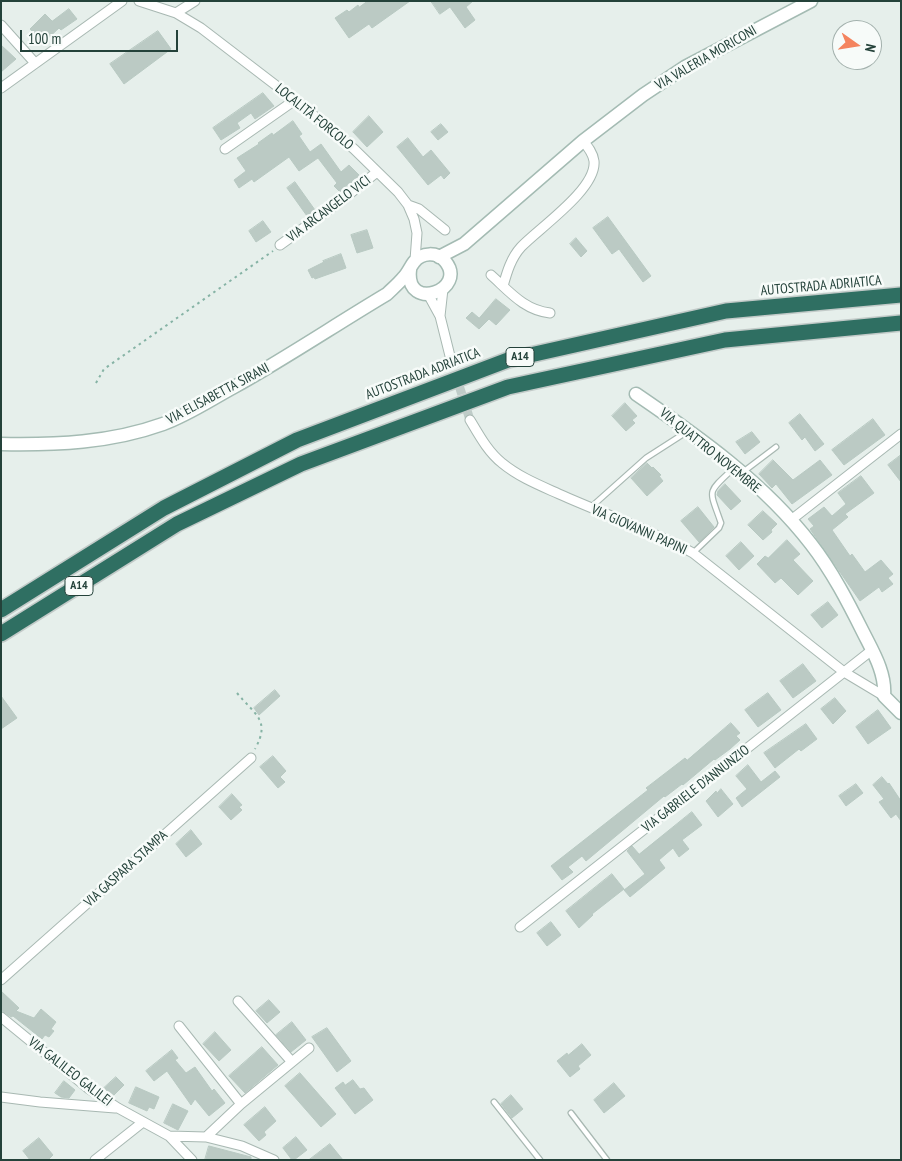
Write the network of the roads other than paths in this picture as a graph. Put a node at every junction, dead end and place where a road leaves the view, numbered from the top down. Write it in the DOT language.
graph roads {
  1 [pos="122,1"];
  2 [pos="139,1"];
  3 [pos="195,1"];
  4 [pos="811,1"];
  5 [pos="176,13"];
  6 [pos="1,25"];
  7 [pos="35,63"];
  8 [pos="1,88"];
  9 [pos="295,100"];
  10 [pos="583,141"];
  11 [pos="225,149"];
  12 [pos="377,172"];
  13 [pos="408,205"];
  14 [pos="445,230"];
  15 [pos="418,233"];
  16 [pos="464,244"];
  17 [pos="280,245"];
  18 [pos="435,256"];
  19 [pos="413,265"];
  20 [pos="449,268"];
  21 [pos="491,275"];
  22 [pos="503,286"];
  23 [pos="443,289"];
  24 [pos="422,292"];
  25 [pos="386,294"];
  26 [pos="901,295"];
  27 [pos="550,313"];
  28 [pos="440,316"];
  29 [pos="901,323"];
  30 [pos="451,360"];
  31 [pos="636,394"];
  32 [pos="470,420"];
  33 [pos="689,430"];
  34 [pos="901,434"];
  35 [pos="1,444"];
  36 [pos="776,447"];
  37 [pos="739,470"];
  38 [pos="590,508"];
  39 [pos="791,520"];
  40 [pos="693,553"];
  41 [pos="1,610"];
  42 [pos="1,634"];
  43 [pos="872,650"];
  44 [pos="844,672"];
  45 [pos="884,696"];
  46 [pos="901,713"];
  47 [pos="251,758"];
  48 [pos="520,928"];
  49 [pos="1,980"];
  50 [pos="238,1001"];
  51 [pos="1,1017"];
  52 [pos="179,1026"];
  53 [pos="309,1048"];
  54 [pos="292,1062"];
  55 [pos="1,1097"];
  56 [pos="494,1102"];
  57 [pos="241,1104"];
  58 [pos="118,1108"];
  59 [pos="571,1114"];
  60 [pos="143,1122"];
  61 [pos="169,1136"];
  62 [pos="206,1137"];
  63 [pos="95,1160"];
  64 [pos="192,1160"];
  65 [pos="274,1160"];
  66 [pos="540,1160"];
  67 [pos="607,1160"];
  1 -- 7 [label="street"];
  2 -- 5 [label="street, LOCALITÀ FORCOLO"];
  3 -- 5 [label="street"];
  4 -- 10 [label="main road, VIA VALERIA MORICONI"];
  5 -- 9 [label="street, LOCALITÀ FORCOLO"];
  6 -- 7 [label="street"];
  7 -- 8 [label="street"];
  9 -- 11 [label="street"];
  9 -- 12 [label="street, LOCALITÀ FORCOLO"];
  10 -- 16 [label="main road, VIA VALERIA MORICONI"];
  10 -- 22 [label="street"];
  12 -- 13 [label="street, LOCALITÀ FORCOLO"];
  12 -- 17 [label="street, VIA ARCANGELO VICI"];
  13 -- 14 [label="street, LOCALITÀ FORCOLO"];
  13 -- 15 [label="street"];
  15 -- 18 [label="street"];
  15 -- 19 [label="street"];
  16 -- 18 [label="main road, VIA VALERIA MORICONI"];
  16 -- 20 [label="main road, VIA VALERIA MORICONI"];
  18 -- 19 [label="main road"];
  18 -- 20 [label="main road"];
  19 -- 24 [label="main road"];
  19 -- 25 [label="main road, VIA ELISABETTA SIRANI"];
  20 -- 23 [label="main road"];
  21 -- 22 [label="street"];
  22 -- 27 [label="street"];
  23 -- 24 [label="main road"];
  23 -- 28 [label="street"];
  24 -- 25 [label="main road, VIA ELISABETTA SIRANI"];
  24 -- 28 [label="street"];
  25 -- 35 [label="main road, VIA ELISABETTA SIRANI"];
  26 -- 41 [label="highway, AUTOSTRADA ADRIATICA / A14"];
  28 -- 30 [label="street"];
  29 -- 42 [label="highway, A14"];
  31 -- 33 [label="main road, VIA QUATTRO NOVEMBRE"];
  32 -- 38 [label="street, VIA GIOVANNI PAPINI"];
  33 -- 37 [label="main road, VIA QUATTRO NOVEMBRE"];
  33 -- 38 [label="lane"];
  34 -- 39 [label="street"];
  36 -- 37 [label="lane"];
  37 -- 39 [label="main road, VIA QUATTRO NOVEMBRE"];
  37 -- 40 [label="lane"];
  38 -- 40 [label="street, VIA GIOVANNI PAPINI"];
  39 -- 43 [label="main road, VIA QUATTRO NOVEMBRE"];
  40 -- 44 [label="street, VIA GIOVANNI PAPINI"];
  43 -- 44 [label="street, VIA GABRIELE D'ANNUNZIO"];
  43 -- 45 [label="main road, VIA QUATTRO NOVEMBRE"];
  44 -- 45 [label="street, VIA GIOVANNI PAPINI"];
  44 -- 48 [label="street, VIA GABRIELE D'ANNUNZIO"];
  45 -- 46 [label="main road"];
  47 -- 49 [label="street, VIA GASPARA STAMPA"];
  50 -- 54 [label="street"];
  51 -- 58 [label="street, VIA GALILEO GALILEI"];
  52 -- 57 [label="street"];
  53 -- 54 [label="street"];
  54 -- 57 [label="street"];
  55 -- 58 [label="street"];
  56 -- 66 [label="lane"];
  57 -- 62 [label="street"];
  58 -- 60 [label="street, VIA GALILEO GALILEI"];
  59 -- 67 [label="lane"];
  60 -- 61 [label="street, VIA GALILEO GALILEI"];
  60 -- 63 [label="street"];
  61 -- 62 [label="street"];
  61 -- 64 [label="street, VIA GALILEO GALILEI"];
  62 -- 65 [label="street"];
}
